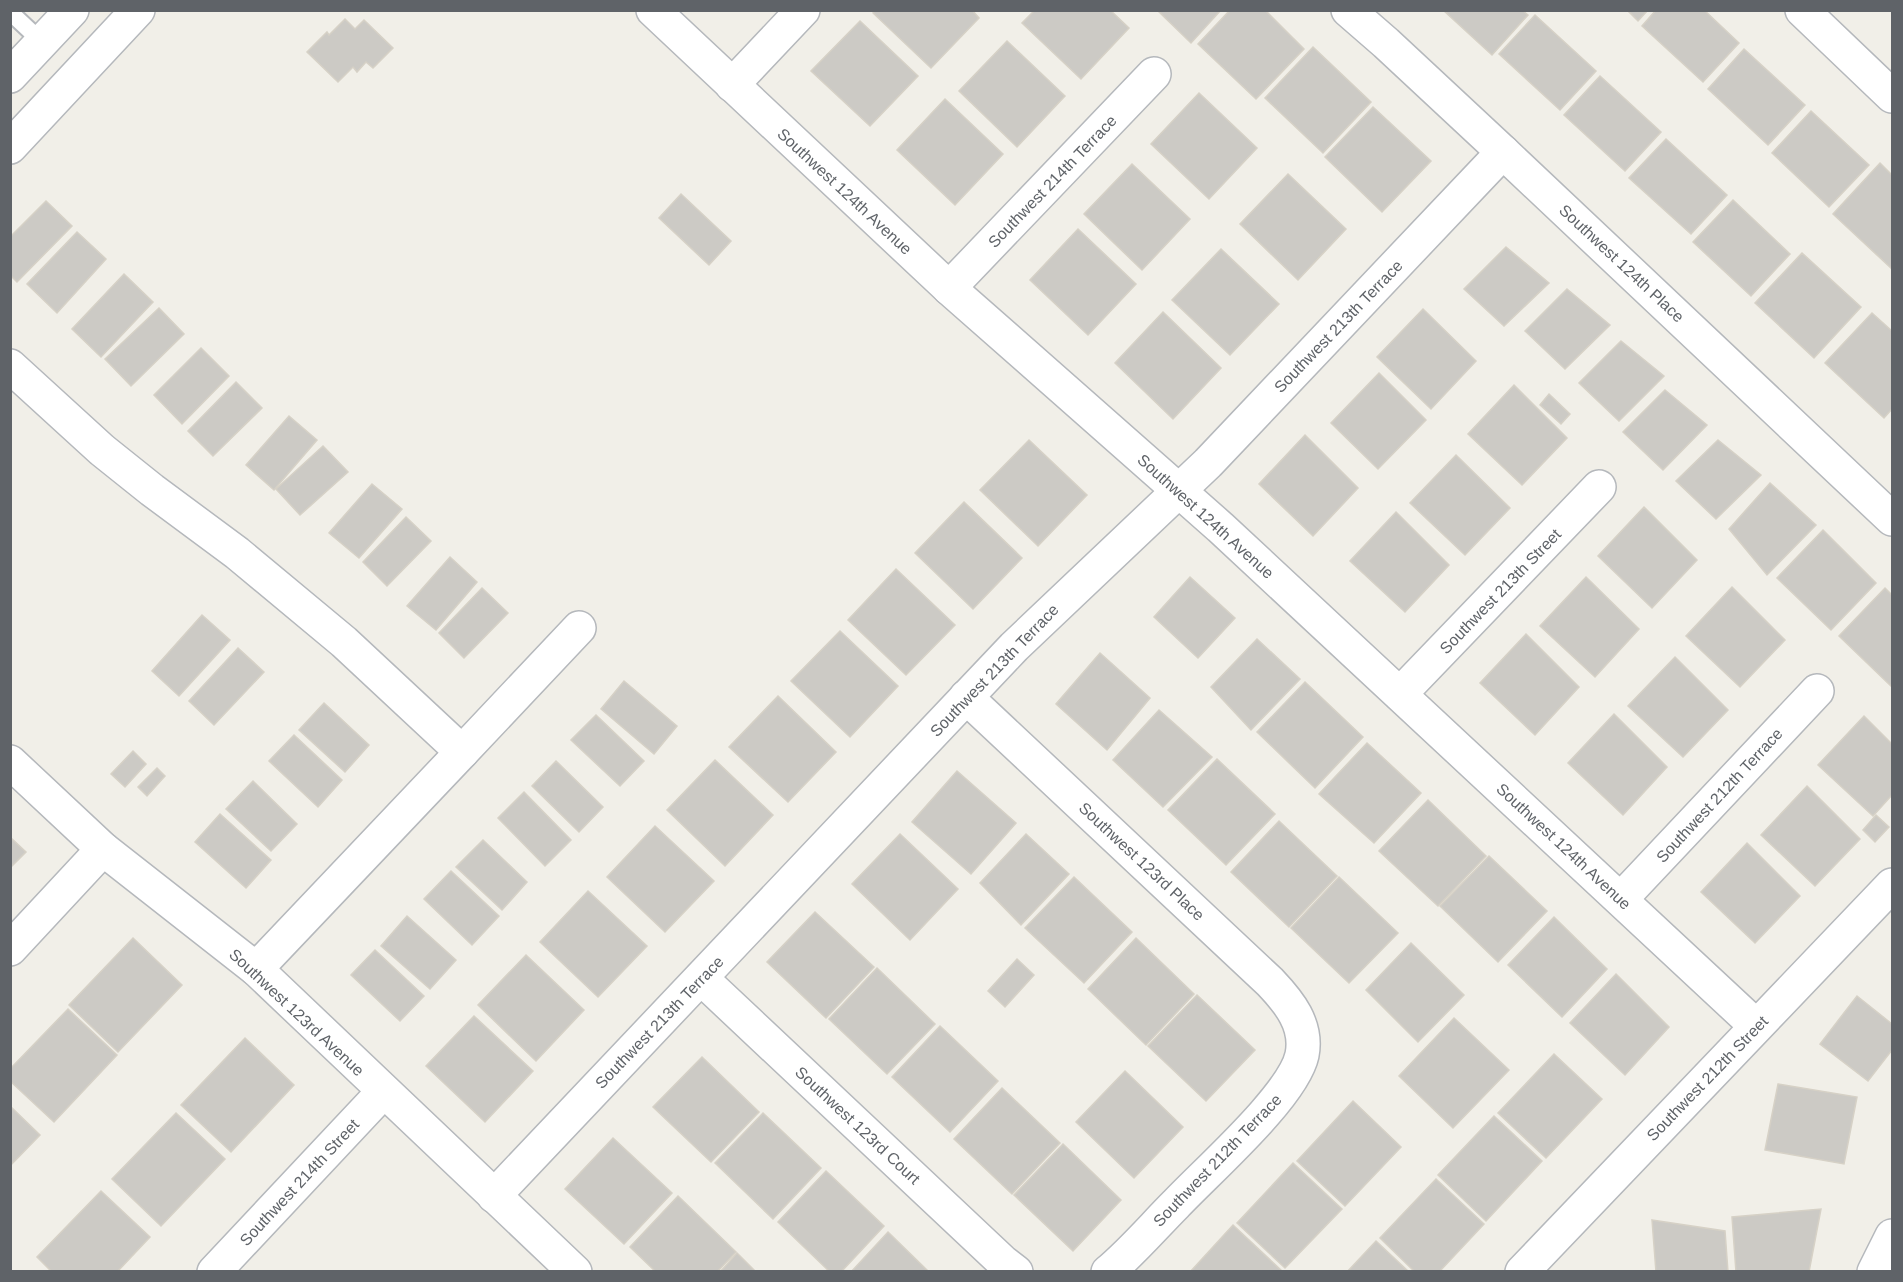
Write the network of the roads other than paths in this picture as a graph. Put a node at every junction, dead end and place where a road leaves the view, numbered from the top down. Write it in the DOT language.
graph roads {
  1 [pos="72,10"];
  2 [pos="138,10"];
  3 [pos="653,10"];
  4 [pos="803,10"];
  5 [pos="1348,10"];
  6 [pos="1802,10"];
  7 [pos="10,12"];
  8 [pos="42,42"];
  9 [pos="1154,74"];
  10 [pos="10,76"];
  11 [pos="732,86"];
  12 [pos="1893,96"];
  13 [pos="10,147"];
  14 [pos="1503,152"];
  15 [pos="949,288"];
  16 [pos="10,366"];
  17 [pos="1599,487"];
  18 [pos="1179,490"];
  19 [pos="1893,519"];
  20 [pos="579,628"];
  21 [pos="1817,691"];
  22 [pos="1400,694"];
  23 [pos="966,697"];
  24 [pos="462,752"];
  25 [pos="10,762"];
  26 [pos="103,849"];
  27 [pos="1893,885"];
  28 [pos="1621,898"];
  29 [pos="10,949"];
  30 [pos="256,969"];
  31 [pos="701,978"];
  32 [pos="1756,1026"];
  33 [pos="1303,1036"];
  34 [pos="383,1092"];
  35 [pos="494,1196"];
  36 [pos="1893,1236"];
  37 [pos="214,1272"];
  38 [pos="575,1272"];
  39 [pos="1016,1272"];
  40 [pos="1108,1272"];
  41 [pos="1522,1272"];
  42 [pos="1874,1272"];
  1 -- 8 [label="street"];
  2 -- 13 [label="street"];
  3 -- 11 [label="street, Southwest 124th Avenue"];
  4 -- 11 [label="street"];
  5 -- 14 [label="street, Southwest 124th Place"];
  6 -- 12 [label="street"];
  7 -- 8 [label="lane"];
  8 -- 10 [label="street"];
  9 -- 15 [label="street, Southwest 214th Terrace"];
  11 -- 15 [label="street, Southwest 124th Avenue"];
  14 -- 18 [label="street, Southwest 213th Terrace"];
  14 -- 19 [label="street, Southwest 124th Place"];
  15 -- 18 [label="street, Southwest 124th Avenue"];
  16 -- 24 [label="street"];
  17 -- 22 [label="street, Southwest 213th Street"];
  18 -- 22 [label="street, Southwest 124th Avenue"];
  18 -- 23 [label="street, Southwest 213th Terrace"];
  20 -- 24 [label="street"];
  21 -- 28 [label="street, Southwest 212th Terrace"];
  22 -- 28 [label="street, Southwest 124th Avenue"];
  23 -- 31 [label="street, Southwest 213th Terrace"];
  23 -- 33 [label="street, Southwest 123rd Place"];
  24 -- 30 [label="street"];
  25 -- 26 [label="street, Southwest 123rd Avenue"];
  26 -- 29 [label="street"];
  26 -- 30 [label="street, Southwest 123rd Avenue"];
  27 -- 32 [label="street, Southwest 212th Street"];
  28 -- 32 [label="street, Southwest 124th Avenue"];
  30 -- 34 [label="street, Southwest 123rd Avenue"];
  31 -- 35 [label="street, Southwest 213th Terrace"];
  31 -- 39 [label="street, Southwest 123rd Court"];
  32 -- 41 [label="street, Southwest 212th Street"];
  33 -- 40 [label="street, Southwest 212th Terrace"];
  34 -- 35 [label="street, Southwest 123rd Avenue"];
  34 -- 37 [label="street, Southwest 214th Street"];
  35 -- 38 [label="street, Southwest 123rd Avenue"];
  36 -- 42 [label="street"];
}
